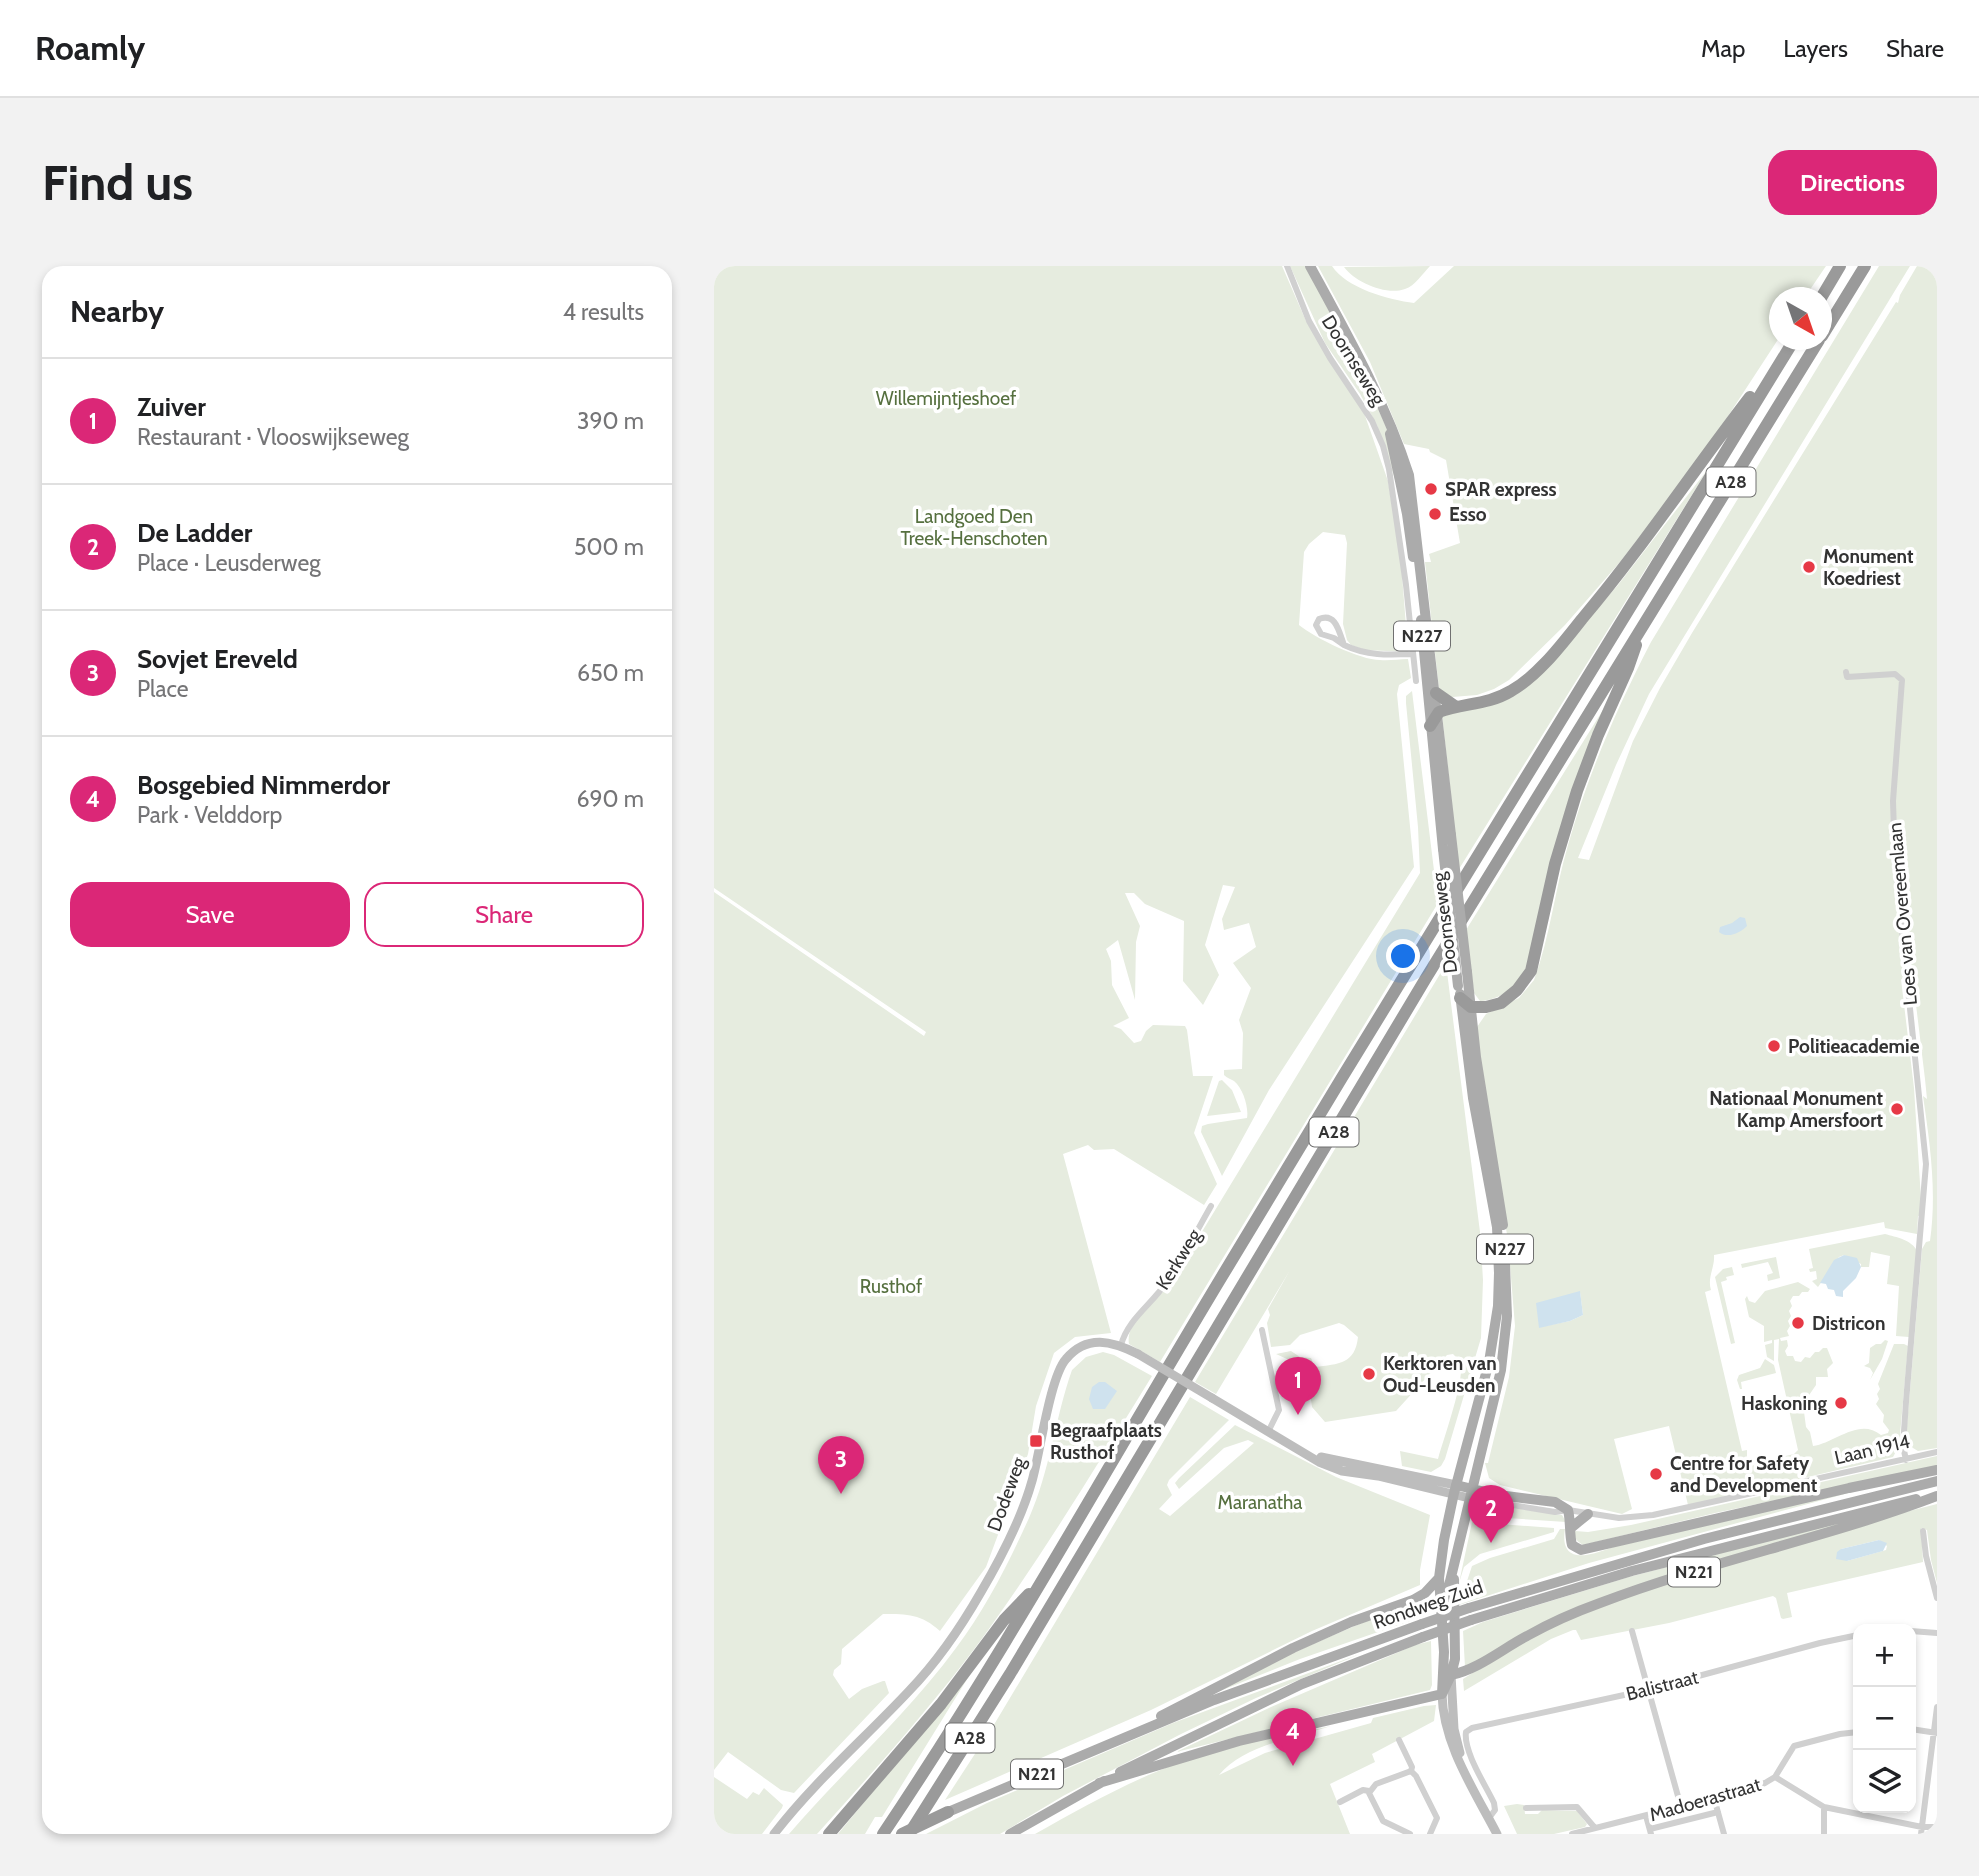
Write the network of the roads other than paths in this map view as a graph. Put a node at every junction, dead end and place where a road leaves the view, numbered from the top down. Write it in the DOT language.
graph roads {
  1 [pos="1287,266"];
  2 [pos="1310,266"];
  3 [pos="1840,266"];
  4 [pos="1865,266"];
  5 [pos="1828,287"];
  6 [pos="1832,319"];
  7 [pos="1786,350"];
  8 [pos="1788,350"];
  9 [pos="1813,350"];
  10 [pos="1360,359"];
  11 [pos="1642,625"];
  12 [pos="1344,645"];
  13 [pos="1412,654"];
  14 [pos="1846,672"];
  15 [pos="1416,681"];
  16 [pos="1436,693"];
  17 [pos="1456,707"];
  18 [pos="1438,713"];
  19 [pos="1430,726"];
  20 [pos="1459,992"];
  21 [pos="1471,1007"];
  22 [pos="1211,1206"];
  23 [pos="1262,1330"];
  24 [pos="1121,1345"];
  25 [pos="1268,1433"];
  26 [pos="1937,1452"];
  27 [pos="1906,1460"];
  28 [pos="1937,1470"];
  29 [pos="1937,1481"];
  30 [pos="1455,1489"];
  31 [pos="1470,1493"];
  32 [pos="1937,1495"];
  33 [pos="1568,1510"];
  34 [pos="1588,1514"];
  35 [pos="1572,1527"];
  36 [pos="1923,1531"];
  37 [pos="1455,1564"];
  38 [pos="1043,1578"];
  39 [pos="1439,1578"];
  40 [pos="1937,1598"];
  41 [pos="1443,1610"];
  42 [pos="1632,1631"];
  43 [pos="1916,1631"];
  44 [pos="1937,1633"];
  45 [pos="1853,1636"];
  46 [pos="1444,1657"];
  47 [pos="1451,1675"];
  48 [pos="1647,1690"];
  49 [pos="1442,1694"];
  50 [pos="1937,1707"];
  51 [pos="1916,1731"];
  52 [pos="1853,1733"];
  53 [pos="1936,1733"];
  54 [pos="1127,1735"];
  55 [pos="1399,1740"];
  56 [pos="1454,1742"];
  57 [pos="1411,1771"];
  58 [pos="1775,1777"];
  59 [pos="1099,1783"];
  60 [pos="1369,1791"];
  61 [pos="1714,1798"];
  62 [pos="1340,1802"];
  63 [pos="1681,1807"];
  64 [pos="1824,1807"];
  65 [pos="1526,1808"];
  66 [pos="948,1812"];
  67 [pos="1718,1812"];
  68 [pos="1646,1816"];
  69 [pos="1489,1818"];
  70 [pos="1595,1828"];
  71 [pos="1936,1828"];
  72 [pos="1922,1830"];
  73 [pos="1650,1831"];
  74 [pos="774,1834"];
  75 [pos="829,1834"];
  76 [pos="883,1834"];
  77 [pos="902,1834"];
  78 [pos="909,1834"];
  79 [pos="1010,1834"];
  80 [pos="1410,1834"];
  81 [pos="1430,1834"];
  82 [pos="1497,1834"];
  83 [pos="1572,1834"];
  84 [pos="1724,1834"];
  85 [pos="1824,1834"];
  1 -- 13 [label="street, Doornseweg"];
  2 -- 10 [label="main road, Doornseweg / N227"];
  3 -- 5 [label="highway"];
  4 -- 6 [label="highway, A28"];
  7 -- 17 [label="highway, A28"];
  8 -- 38 [label="highway, A28"];
  9 -- 11 [label="highway, A28"];
  10 -- 16 [label="main road, Doornseweg / N227"];
  10 -- 19 [label="main road, Doornseweg / N227"];
  11 -- 21 [label="highway, A28"];
  11 -- 78 [label="highway, A28"];
  12 -- 12 [label="street"];
  12 -- 13 [label="street"];
  13 -- 15 [label="street, Doornseweg"];
  14 -- 27 [label="street, Loes van Overeemlaan"];
  16 -- 17 [label="highway"];
  16 -- 18 [label="main road, Doornseweg / N227"];
  17 -- 18 [label="highway, A28"];
  18 -- 19 [label="highway"];
  18 -- 21 [label="main road, Doornseweg / N227, bridge"];
  19 -- 20 [label="main road, Doornseweg / N227, bridge"];
  20 -- 21 [label="highway"];
  20 -- 30 [label="main road, Doornseweg / N227"];
  21 -- 31 [label="main road, Doornseweg / N227"];
  22 -- 24 [label="street, Kerkweg"];
  23 -- 25 [label="street"];
  24 -- 25 [label="street, Dodeweg, bridge"];
  24 -- 74 [label="street, Dodeweg"];
  25 -- 30 [label="street, Dodeweg"];
  26 -- 27 [label="street, Laan 1914"];
  27 -- 34 [label="street, Laan 1914"];
  28 -- 35 [label="main road, N221"];
  29 -- 54 [label="main road, Rondweg Zuid / N221, bridge"];
  30 -- 31 [label="main road, Dodeweg"];
  30 -- 39 [label="main road, N227"];
  31 -- 33 [label="main road, Laan 1914"];
  31 -- 37 [label="main road, N227"];
  32 -- 47 [label="main road, N221"];
  32 -- 59 [label="main road, Rondweg Zuid / N221, bridge"];
  33 -- 34 [label="street, Laan 1914"];
  33 -- 35 [label="main road, N221"];
  34 -- 35 [label="main road"];
  36 -- 40 [label="street"];
  37 -- 41 [label="main road, N227"];
  37 -- 47 [label="main road, N227"];
  38 -- 75 [label="highway, A28"];
  38 -- 76 [label="highway, A28"];
  39 -- 41 [label="main road, N227"];
  39 -- 54 [label="main road, N221"];
  41 -- 46 [label="main road, N227"];
  42 -- 48 [label="street"];
  43 -- 44 [label="street"];
  45 -- 48 [label="street, Balistraat"];
  46 -- 47 [label="main road, N227"];
  46 -- 49 [label="main road, N227"];
  47 -- 49 [label="main road"];
  47 -- 56 [label="street, N227"];
  48 -- 63 [label="street"];
  48 -- 69 [label="street, Balistraat"];
  49 -- 56 [label="street, N227"];
  49 -- 59 [label="main road, N221"];
  50 -- 53 [label="street"];
  51 -- 53 [label="street"];
  52 -- 58 [label="street"];
  53 -- 72 [label="street"];
  54 -- 66 [label="main road, Rondweg Zuid / N221"];
  55 -- 57 [label="street"];
  56 -- 69 [label="street"];
  57 -- 60 [label="street"];
  57 -- 81 [label="street"];
  58 -- 61 [label="street, Madoerastraat"];
  58 -- 64 [label="street"];
  59 -- 79 [label="main road, Rondweg Zuid / N221"];
  60 -- 62 [label="street"];
  60 -- 80 [label="street"];
  61 -- 63 [label="street, Madoerastraat"];
  61 -- 67 [label="street"];
  63 -- 68 [label="street, Madoerastraat"];
  64 -- 72 [label="street"];
  64 -- 85 [label="street"];
  65 -- 70 [label="street"];
  66 -- 77 [label="highway, bridge"];
  67 -- 73 [label="street, Madoerastraat"];
  67 -- 84 [label="street"];
  68 -- 70 [label="street, Madoerastraat"];
  68 -- 73 [label="street"];
  69 -- 82 [label="street"];
  70 -- 83 [label="street, Madoerastraat"];
  71 -- 72 [label="street"];
}
